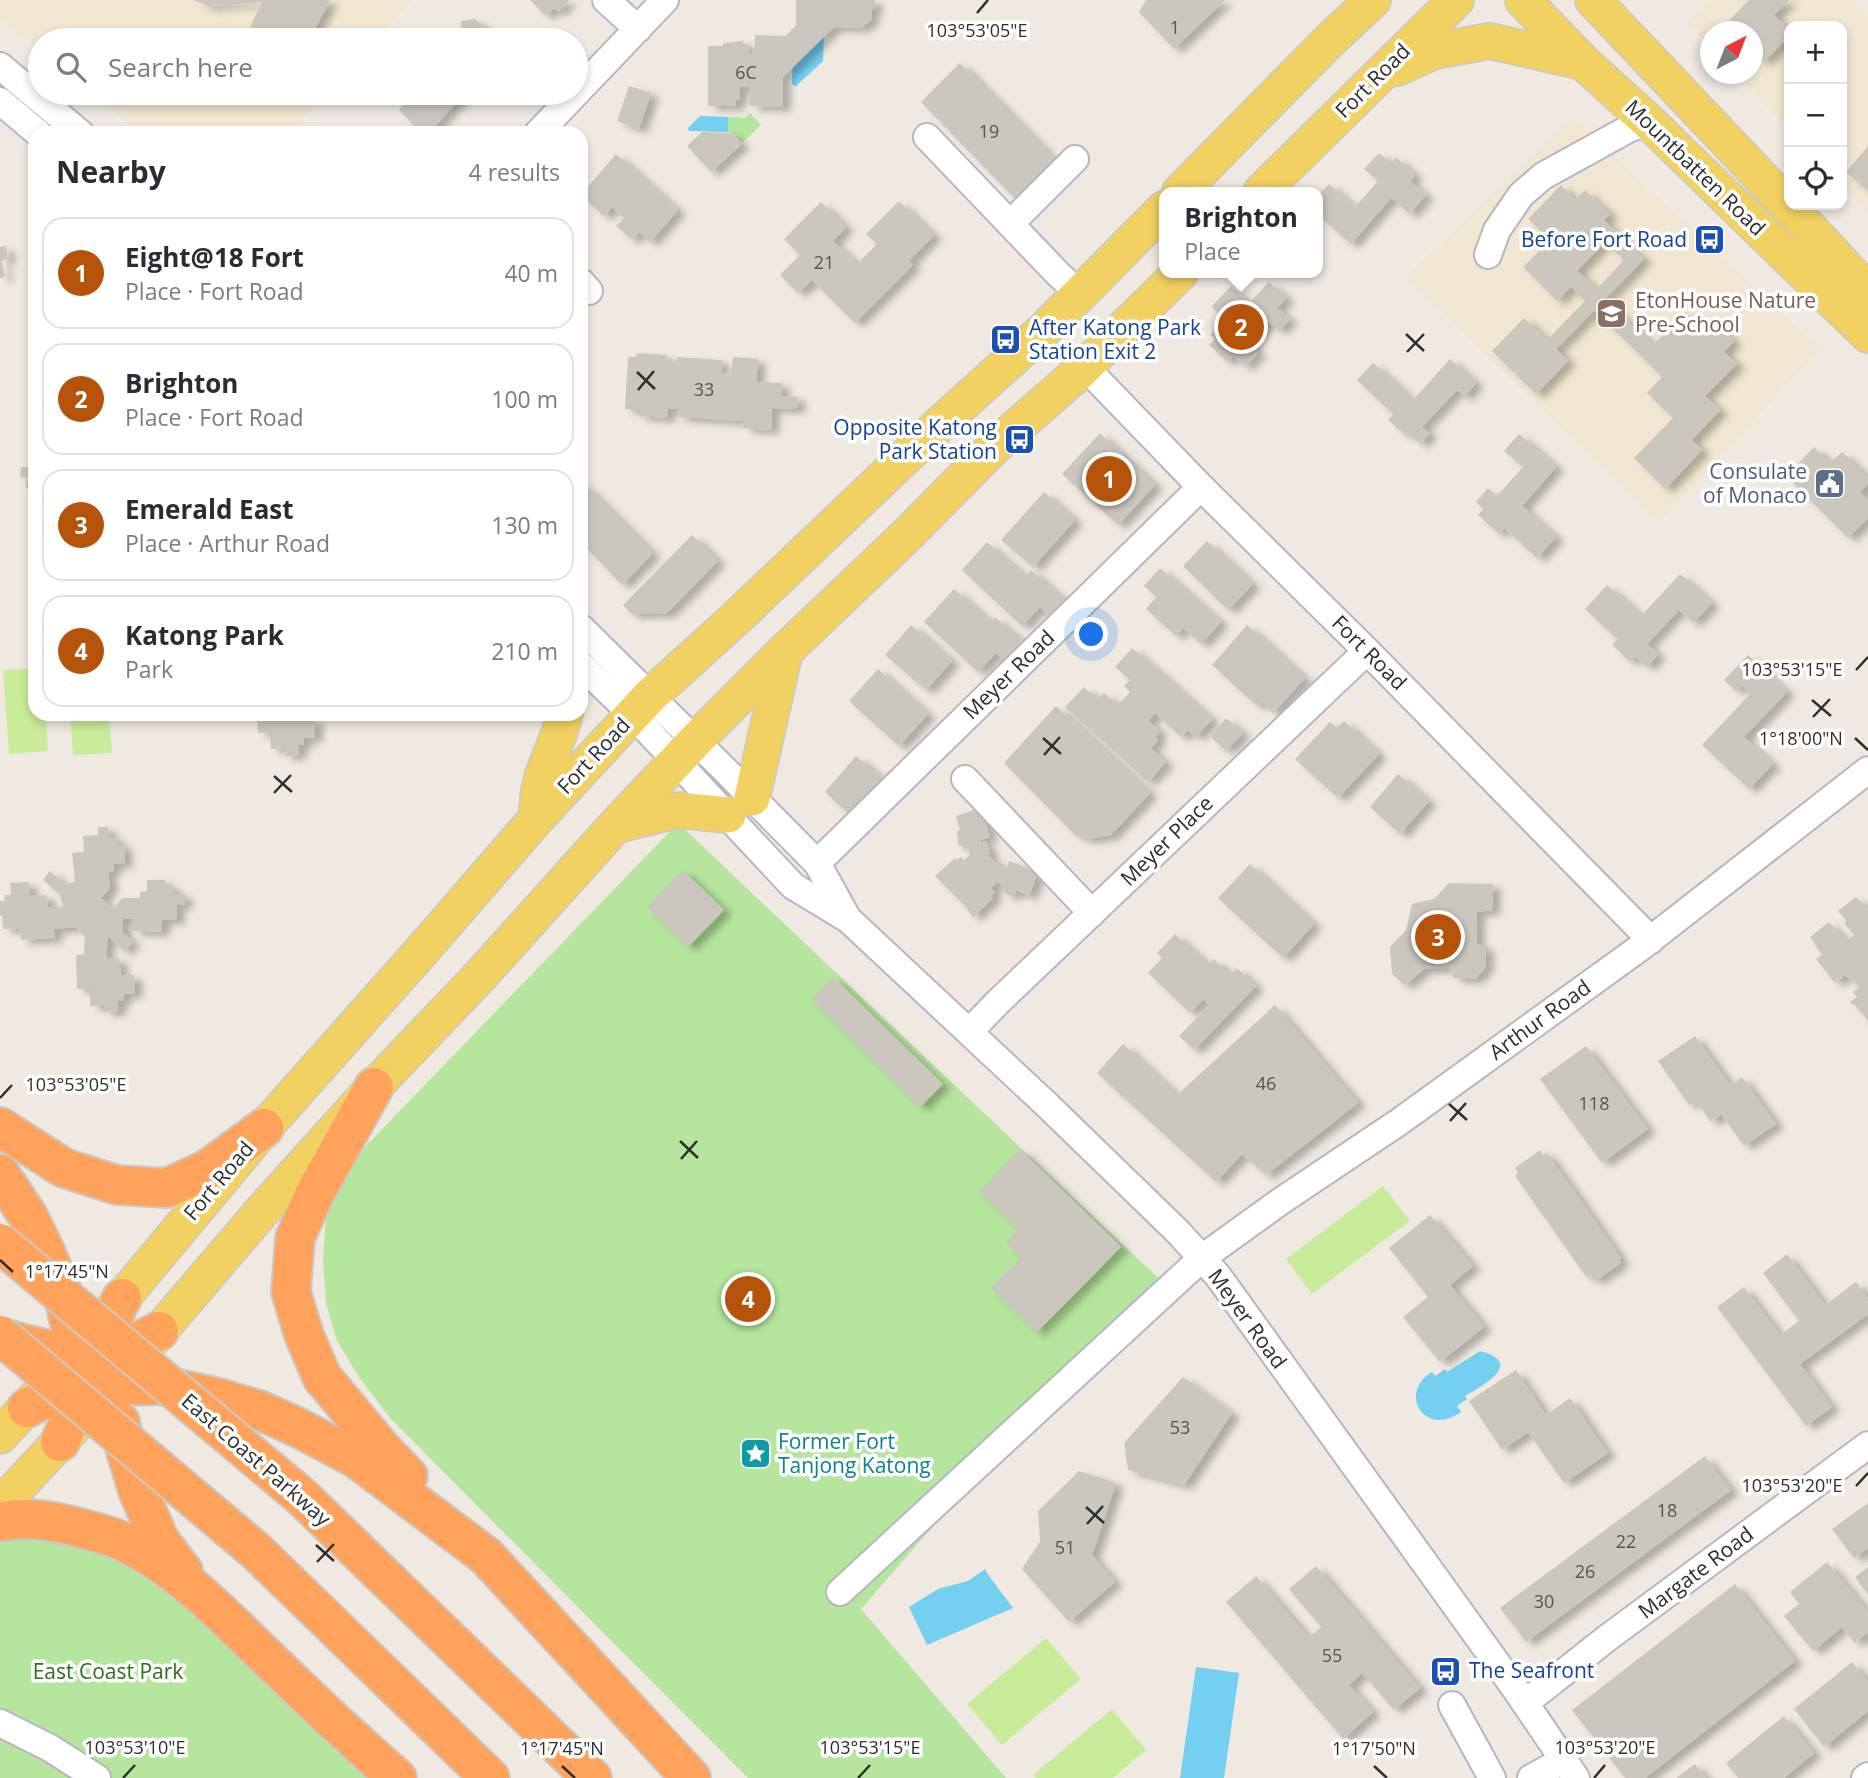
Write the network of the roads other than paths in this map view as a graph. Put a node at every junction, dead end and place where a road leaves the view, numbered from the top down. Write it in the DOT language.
graph roads {
  1 [pos="606,0"];
  2 [pos="665,0"];
  3 [pos="1348,0"];
  4 [pos="1373,0"];
  5 [pos="1455,0"];
  6 [pos="1523,0"];
  7 [pos="1593,0"];
  8 [pos="639,29"];
  9 [pos="1329,41"];
  10 [pos="1583,62"];
  11 [pos="0,66"];
  12 [pos="1376,78"];
  13 [pos="588,82"];
  14 [pos="28,89"];
  15 [pos="0,102"];
  16 [pos="47,105"];
  17 [pos="565,105"];
  18 [pos="1650,123"];
  19 [pos="29,126"];
  20 [pos="72,126"];
  21 [pos="545,126"];
  22 [pos="927,137"];
  23 [pos="1075,159"];
  24 [pos="1185,187"];
  25 [pos="1266,187"];
  26 [pos="1159,214"];
  27 [pos="1010,224"];
  28 [pos="1488,256"];
  29 [pos="1175,278"];
  30 [pos="1868,292"];
  31 [pos="1080,294"];
  32 [pos="1868,335"];
  33 [pos="1085,368"];
  34 [pos="1200,487"];
  35 [pos="588,637"];
  36 [pos="785,651"];
  37 [pos="1367,651"];
  38 [pos="588,670"];
  39 [pos="642,705"];
  40 [pos="563,721"];
  41 [pos="686,751"];
  42 [pos="1868,770"];
  43 [pos="965,779"];
  44 [pos="740,807"];
  45 [pos="537,818"];
  46 [pos="616,825"];
  47 [pos="817,863"];
  48 [pos="1092,913"];
  49 [pos="849,920"];
  50 [pos="1650,940"];
  51 [pos="969,1032"];
  52 [pos="374,1087"];
  53 [pos="0,1126"];
  54 [pos="264,1128"];
  55 [pos="0,1174"];
  56 [pos="0,1242"];
  57 [pos="1202,1258"];
  58 [pos="122,1298"];
  59 [pos="159,1331"];
  60 [pos="0,1336"];
  61 [pos="94,1369"];
  62 [pos="27,1408"];
  63 [pos="0,1436"];
  64 [pos="60,1442"];
  65 [pos="1868,1446"];
  66 [pos="0,1506"];
  67 [pos="0,1522"];
  68 [pos="486,1556"];
  69 [pos="840,1592"];
  70 [pos="203,1598"];
  71 [pos="1525,1703"];
  72 [pos="1452,1705"];
  73 [pos="0,1723"];
  74 [pos="1570,1769"];
  75 [pos="97,1778"];
  76 [pos="397,1778"];
  77 [pos="489,1778"];
  78 [pos="592,1778"];
  79 [pos="691,1778"];
  80 [pos="1492,1778"];
  81 [pos="1531,1778"];
  1 -- 8 [label="street"];
  2 -- 8 [label="street"];
  3 -- 9 [label="main road"];
  4 -- 9 [label="main road"];
  5 -- 12 [label="main road, Fort Road"];
  6 -- 10 [label="main road, Mountbatten Road"];
  7 -- 30 [label="main road, Mountbatten Road"];
  8 -- 13 [label="street"];
  9 -- 24 [label="main road"];
  10 -- 12 [label="main road"];
  10 -- 18 [label="main road, Mountbatten Road"];
  11 -- 14 [label="street"];
  12 -- 25 [label="main road, Fort Road"];
  15 -- 19 [label="street"];
  16 -- 20 [label="street"];
  17 -- 21 [label="street"];
  18 -- 28 [label="street"];
  18 -- 32 [label="main road, Mountbatten Road"];
  22 -- 27 [label="street"];
  23 -- 27 [label="street"];
  26 -- 31 [label="main road, Fort Road"];
  27 -- 31 [label="street"];
  29 -- 33 [label="main road"];
  31 -- 39 [label="main road, Fort Road"];
  33 -- 34 [label="street, Fort Road"];
  33 -- 36 [label="main road"];
  34 -- 37 [label="street, Fort Road"];
  34 -- 47 [label="street, Meyer Road"];
  35 -- 39 [label="street"];
  36 -- 41 [label="main road"];
  36 -- 44 [label="main road"];
  37 -- 48 [label="street, Meyer Place"];
  37 -- 50 [label="street, Fort Road"];
  38 -- 39 [label="street"];
  39 -- 41 [label="street, Meyer Road"];
  39 -- 45 [label="main road, Fort Road"];
  40 -- 45 [label="main road"];
  41 -- 44 [label="street, Meyer Road"];
  41 -- 46 [label="main road"];
  42 -- 50 [label="street, Arthur Road"];
  43 -- 48 [label="street"];
  44 -- 46 [label="main road"];
  44 -- 47 [label="street, Meyer Road"];
  44 -- 49 [label="street, Meyer Road"];
  45 -- 54 [label="main road, Fort Road"];
  46 -- 52 [label="main road"];
  47 -- 49 [label="street, Meyer Road"];
  48 -- 51 [label="street, Meyer Place"];
  49 -- 51 [label="street, Meyer Road"];
  50 -- 57 [label="street, Arthur Road"];
  51 -- 57 [label="street, Meyer Road"];
  52 -- 59 [label="main road"];
  52 -- 68 [label="highway"];
  53 -- 54 [label="highway"];
  54 -- 58 [label="main road, Fort Road"];
  55 -- 61 [label="highway"];
  56 -- 78 [label="highway, East Coast Parkway, bridge"];
  57 -- 69 [label="street, Arthur Road"];
  57 -- 71 [label="street, Meyer Road"];
  58 -- 61 [label="highway"];
  59 -- 61 [label="highway"];
  60 -- 61 [label="highway"];
  60 -- 77 [label="highway, bridge"];
  61 -- 62 [label="highway"];
  61 -- 64 [label="highway"];
  61 -- 68 [label="highway"];
  61 -- 70 [label="highway"];
  62 -- 63 [label="main road"];
  64 -- 66 [label="main road"];
  65 -- 71 [label="street, Margate Road"];
  67 -- 70 [label="highway"];
  68 -- 79 [label="highway"];
  70 -- 76 [label="highway"];
  71 -- 74 [label="street, Meyer Road"];
  72 -- 80 [label="street"];
  73 -- 75 [label="street"];
  74 -- 81 [label="street"];
}
